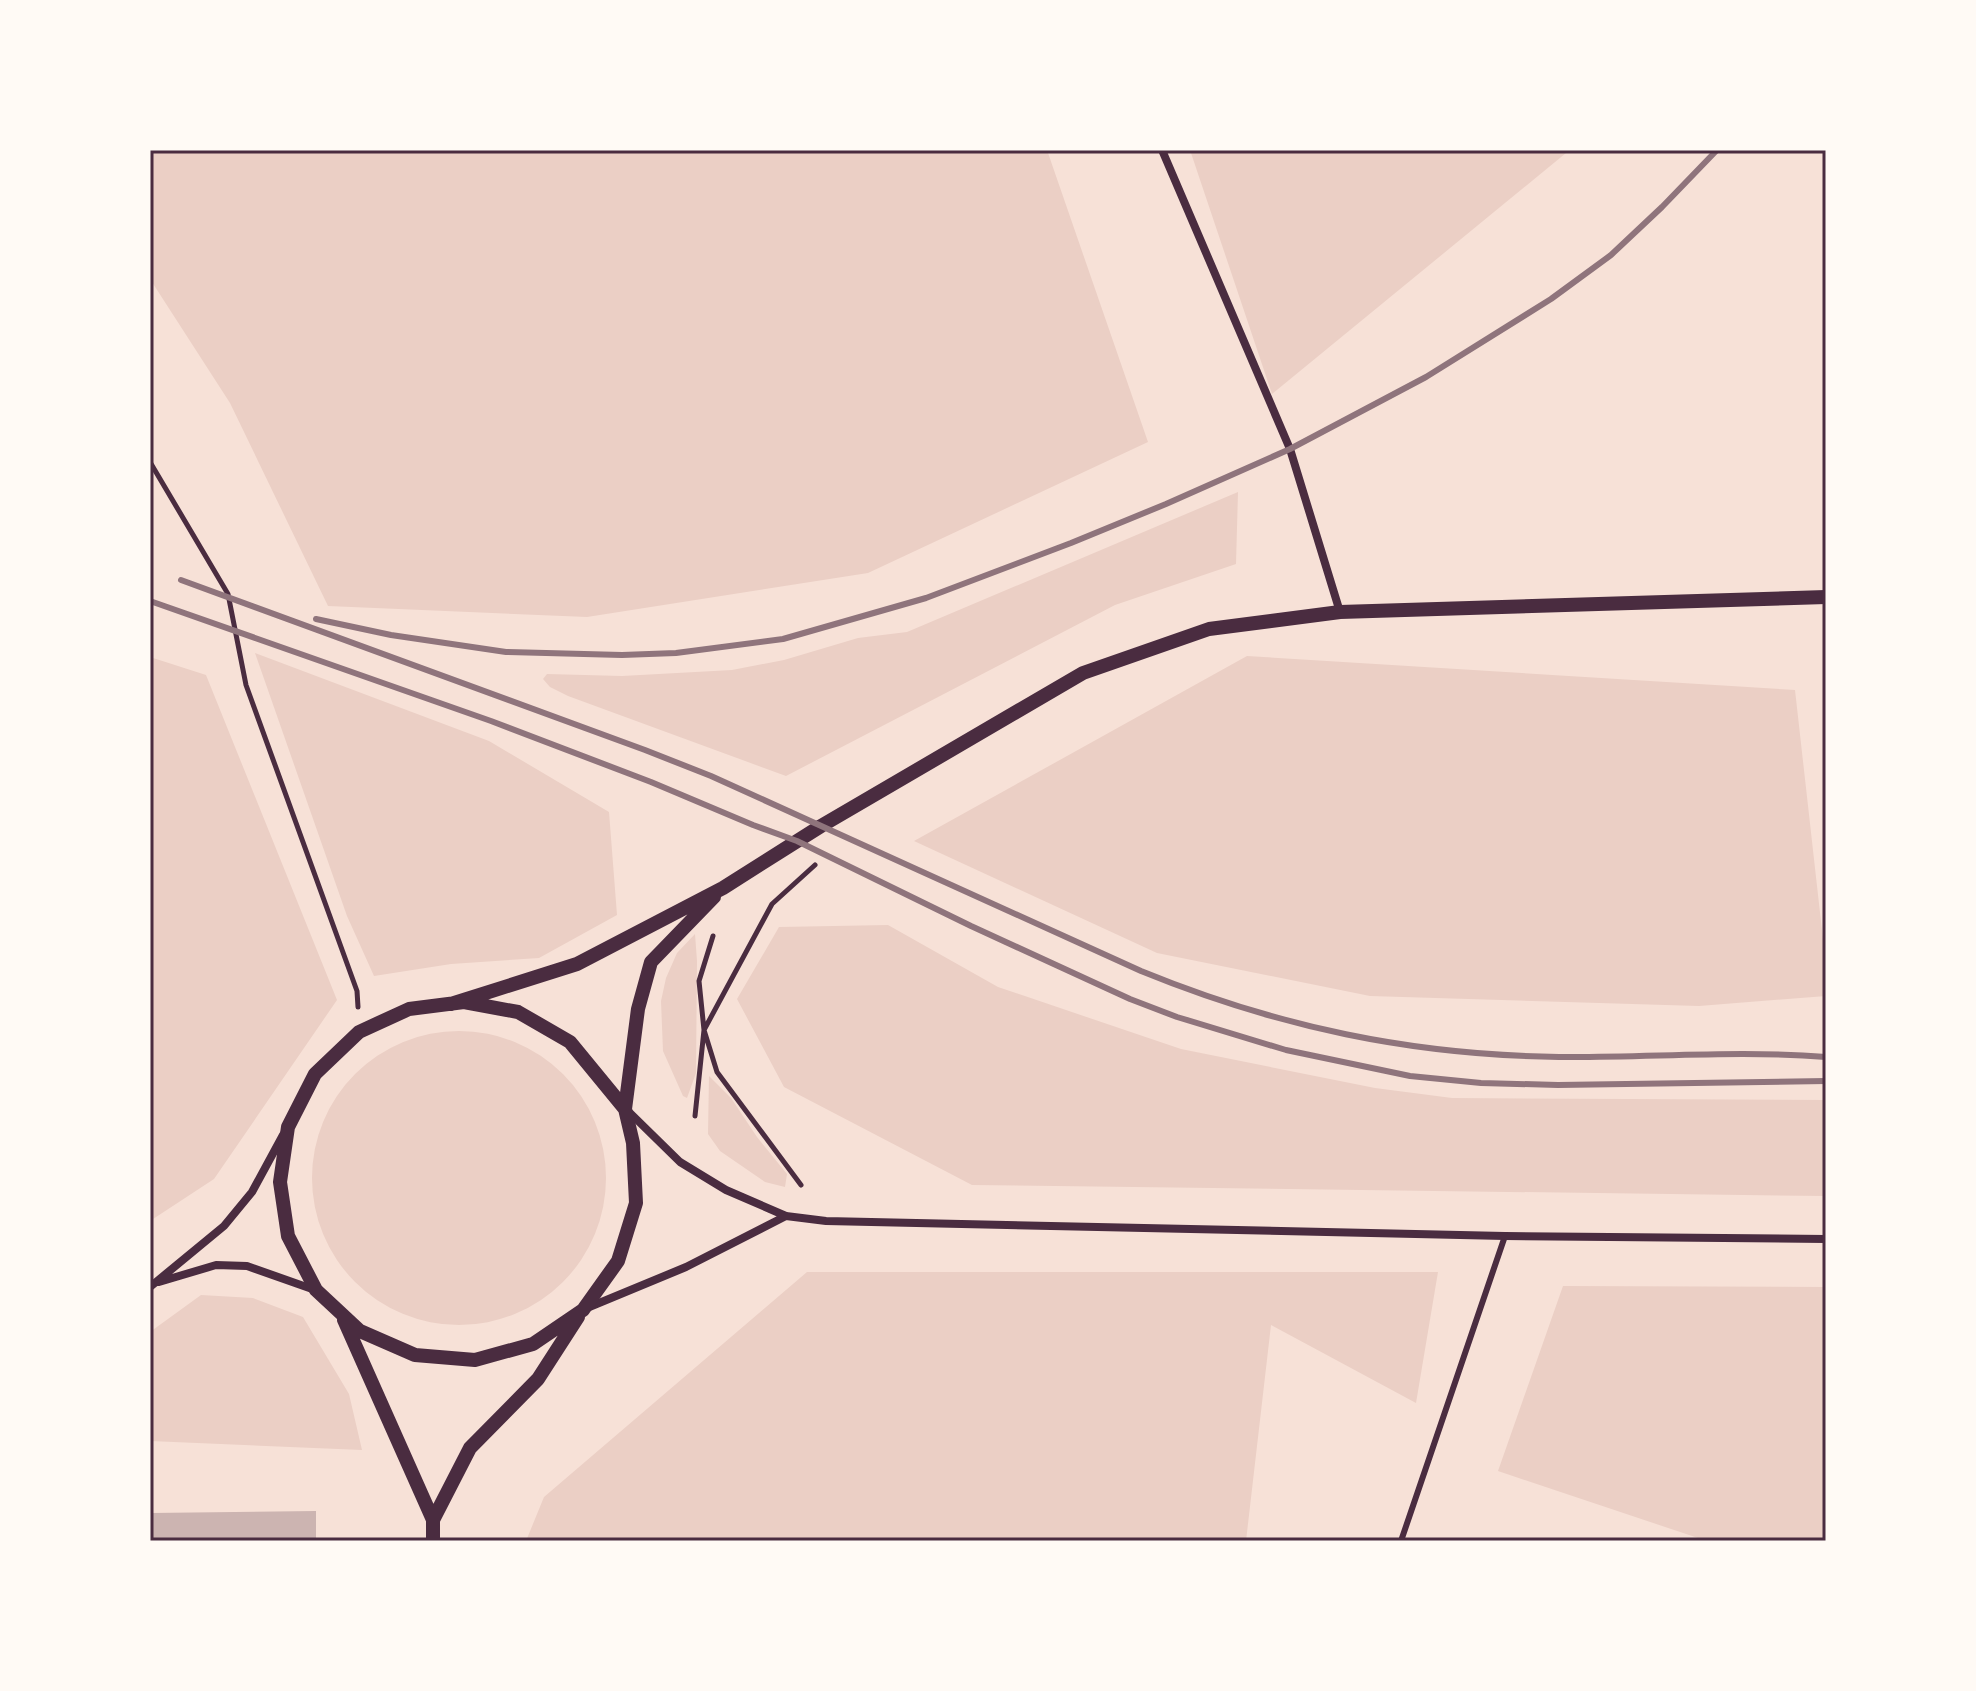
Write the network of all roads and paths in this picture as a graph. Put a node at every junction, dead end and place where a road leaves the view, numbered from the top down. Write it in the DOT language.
graph roads {
  1 [pos="1162,150"];
  2 [pos="150,462"];
  3 [pos="1826,597"];
  4 [pos="1340,612"];
  5 [pos="788,879"];
  6 [pos="723,888"];
  7 [pos="716,929"];
  8 [pos="451,1004"];
  9 [pos="704,1030"];
  10 [pos="359,1032"];
  11 [pos="625,1109"];
  12 [pos="695,1116"];
  13 [pos="288,1127"];
  14 [pos="801,1185"];
  15 [pos="786,1216"];
  16 [pos="1505,1236"];
  17 [pos="1826,1239"];
  18 [pos="152,1285"];
  19 [pos="316,1290"];
  20 [pos="583,1310"];
  21 [pos="341,1313"];
  22 [pos="433,1520"];
  23 [pos="433,1541"];
  24 [pos="1401,1541"];
  1 -- 4 [label="street"];
  2 -- 10 [label="path"];
  3 -- 4 [label="street"];
  4 -- 6 [label="street"];
  5 -- 9 [label="path"];
  6 -- 8 [label="street"];
  6 -- 11 [label="street"];
  7 -- 9 [label="path"];
  8 -- 10 [label="street"];
  8 -- 11 [label="street"];
  9 -- 12 [label="path"];
  9 -- 14 [label="path"];
  10 -- 13 [label="street"];
  11 -- 15 [label="street"];
  11 -- 20 [label="street"];
  13 -- 18 [label="street"];
  13 -- 19 [label="street"];
  15 -- 16 [label="street"];
  15 -- 20 [label="street"];
  16 -- 17 [label="street"];
  16 -- 24 [label="lane"];
  18 -- 19 [label="street"];
  19 -- 21 [label="street"];
  20 -- 21 [label="street"];
  20 -- 22 [label="street"];
  21 -- 22 [label="street"];
  22 -- 23 [label="street"];
}
